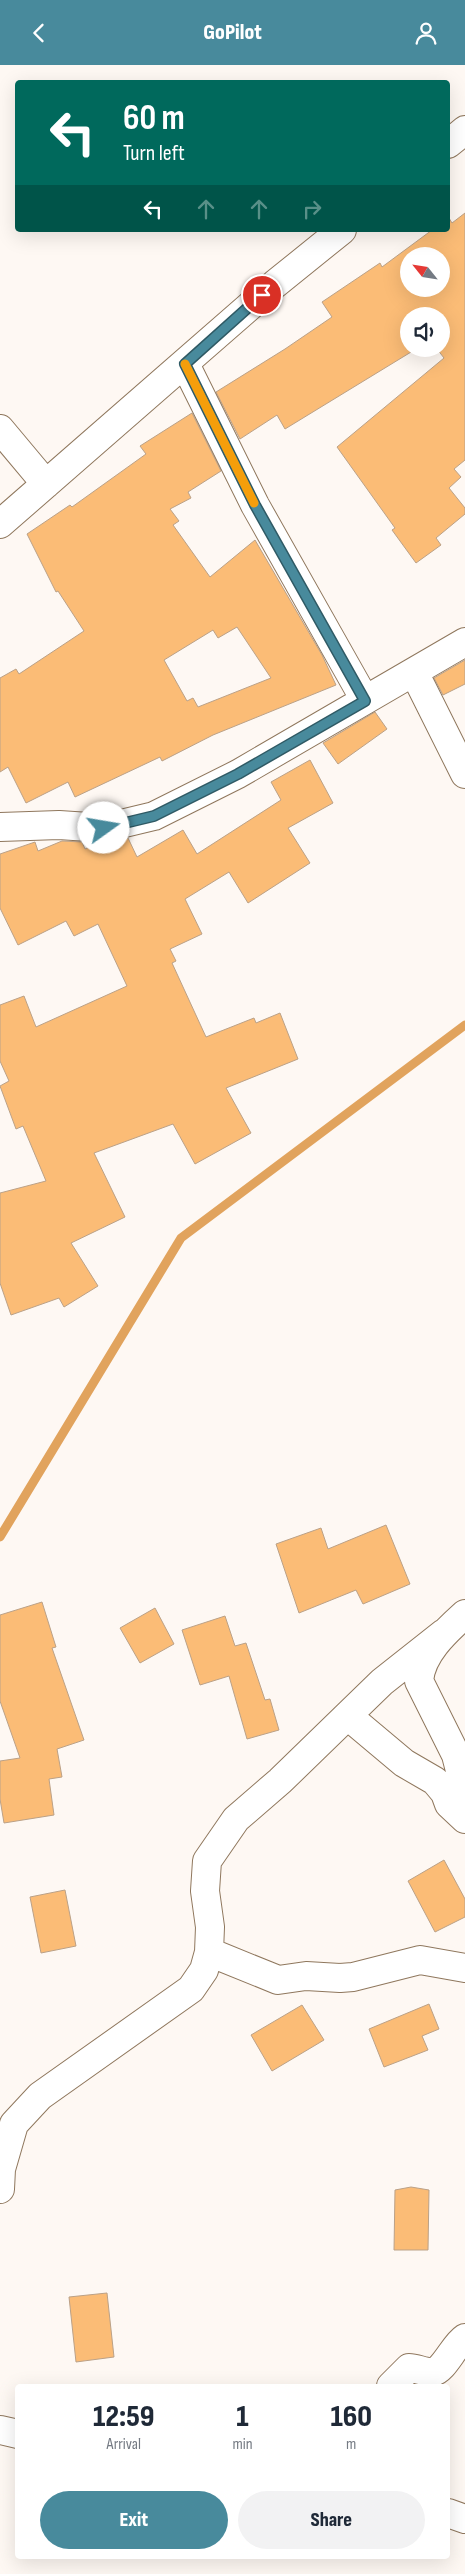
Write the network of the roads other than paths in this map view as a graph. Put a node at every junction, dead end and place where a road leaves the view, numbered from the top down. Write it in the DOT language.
graph roads {
  1 [pos="465,129"];
  2 [pos="450,142"];
  3 [pos="340,232"];
  4 [pos="185,364"];
  5 [pos="0,429"];
  6 [pos="46,484"];
  7 [pos="0,524"];
  8 [pos="465,642"];
  9 [pos="414,672"];
  10 [pos="365,701"];
  11 [pos="465,774"];
  12 [pos="0,827"];
  13 [pos="465,1614"];
  14 [pos="444,1633"];
  15 [pos="348,1716"];
  16 [pos="465,1790"];
  17 [pos="465,1819"];
  18 [pos="209,1952"];
  19 [pos="465,1968"];
  20 [pos="0,2189"];
  21 [pos="465,2337"];
  22 [pos="393,2384"];
  23 [pos="0,2430"];
  24 [pos="15,2433"];
  25 [pos="450,2514"];
  26 [pos="465,2519"];
  1 -- 2 [label="street"];
  3 -- 4 [label="street"];
  4 -- 6 [label="street"];
  4 -- 10 [label="street"];
  5 -- 6 [label="street"];
  6 -- 7 [label="street"];
  8 -- 9 [label="street"];
  9 -- 10 [label="street"];
  9 -- 11 [label="street"];
  10 -- 12 [label="street"];
  13 -- 14 [label="street"];
  14 -- 15 [label="street"];
  14 -- 16 [label="street"];
  15 -- 17 [label="street"];
  15 -- 18 [label="street"];
  18 -- 19 [label="street"];
  18 -- 20 [label="street"];
  21 -- 22 [label="street"];
  23 -- 24 [label="street"];
  25 -- 26 [label="street"];
}
